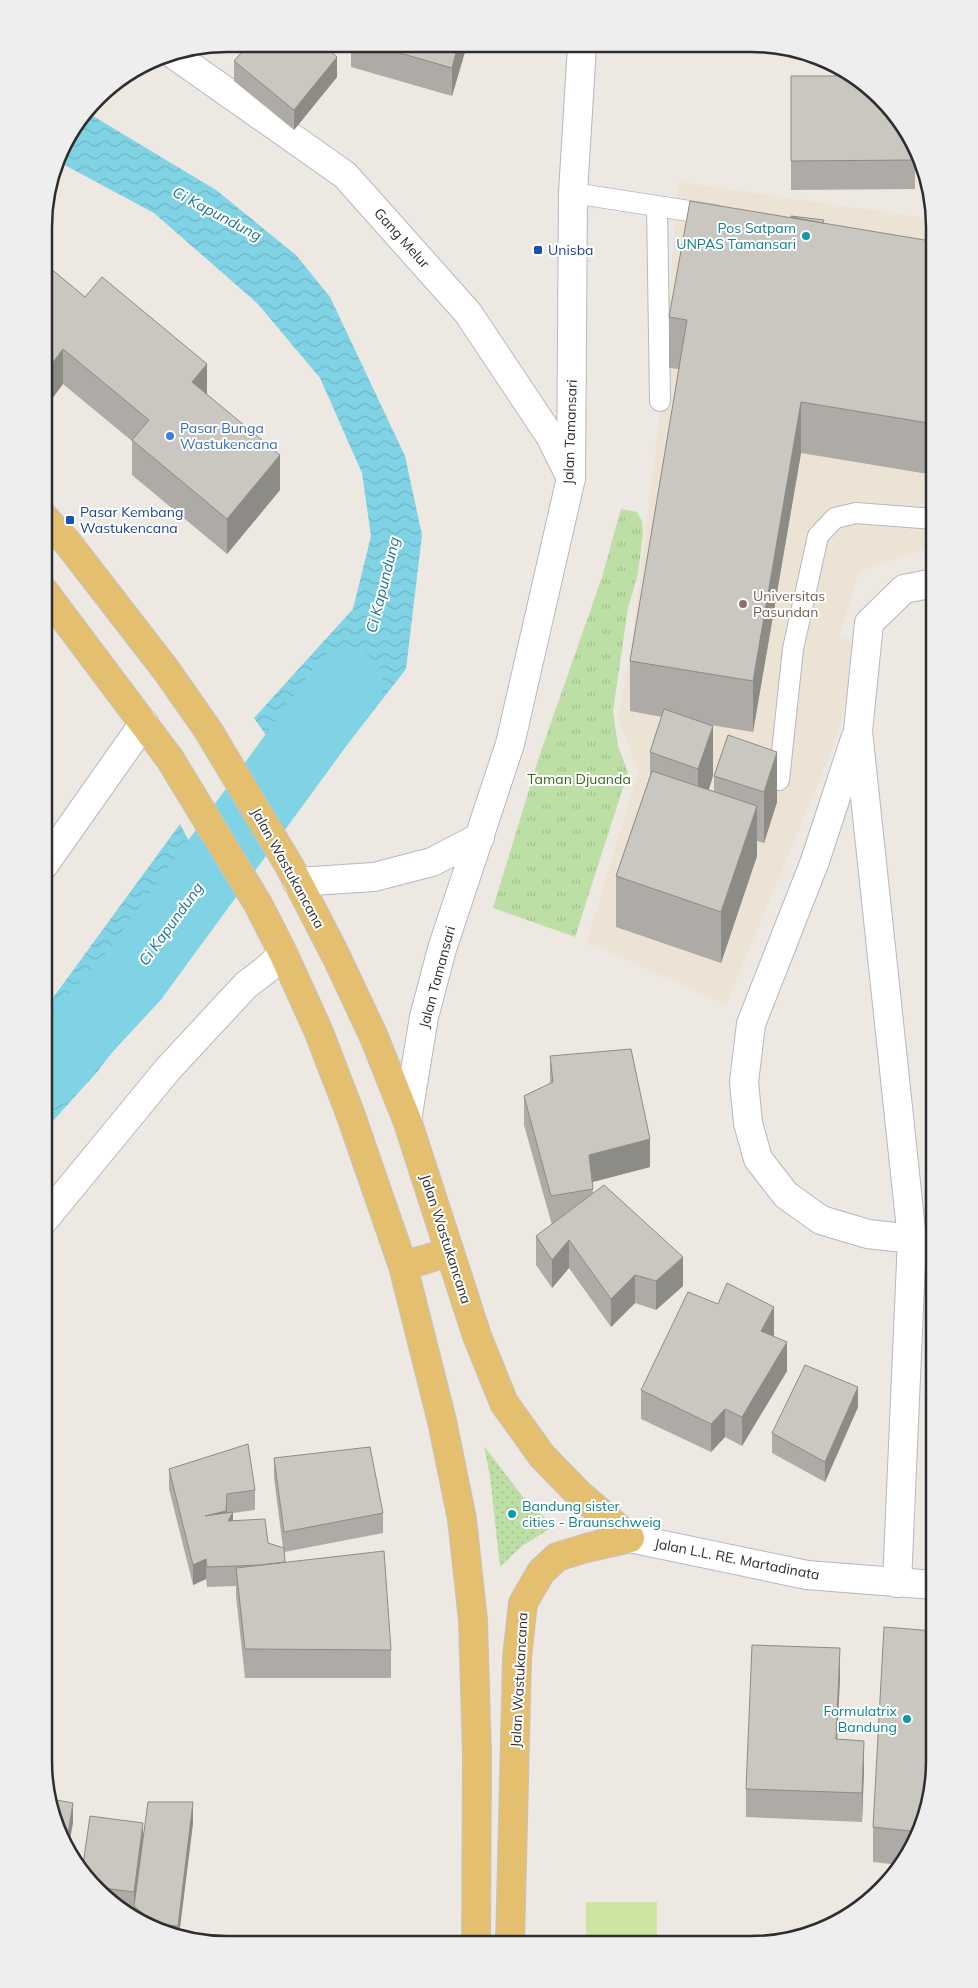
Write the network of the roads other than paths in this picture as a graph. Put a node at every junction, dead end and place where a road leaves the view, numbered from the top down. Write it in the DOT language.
graph roads {
  1 [pos="582,52"];
  2 [pos="181,59"];
  3 [pos="573,193"];
  4 [pos="656,206"];
  5 [pos="731,217"];
  6 [pos="660,401"];
  7 [pos="571,478"];
  8 [pos="926,518"];
  9 [pos="53,527"];
  10 [pos="926,585"];
  11 [pos="53,603"];
  12 [pos="144,723"];
  13 [pos="858,731"];
  14 [pos="779,780"];
  15 [pos="480,837"];
  16 [pos="53,853"];
  17 [pos="294,874"];
  18 [pos="283,953"];
  19 [pos="407,1120"];
  20 [pos="52,1210"];
  21 [pos="912,1239"];
  22 [pos="450,1252"];
  23 [pos="403,1266"];
  24 [pos="630,1538"];
  25 [pos="897,1583"];
  26 [pos="925,1585"];
  27 [pos="476,1936"];
  28 [pos="510,1936"];
  1 -- 3 [label="street, Jalan Tamansari"];
  2 -- 7 [label="street, Gang Melur"];
  3 -- 4 [label="lane"];
  3 -- 7 [label="street, Jalan Tamansari"];
  4 -- 5 [label="lane"];
  4 -- 6 [label="lane"];
  7 -- 15 [label="street, Jalan Tamansari"];
  8 -- 14 [label="lane"];
  9 -- 17 [label="main road, Jalan Wastukancana"];
  10 -- 13 [label="street"];
  11 -- 12 [label="main road"];
  12 -- 16 [label="street"];
  12 -- 18 [label="main road"];
  13 -- 21 [label="street"];
  13 -- 21 [label="street"];
  15 -- 17 [label="street"];
  15 -- 19 [label="street, Jalan Tamansari"];
  17 -- 19 [label="main road, Jalan Wastukancana"];
  18 -- 20 [label="street"];
  18 -- 23 [label="main road"];
  19 -- 22 [label="main road, Jalan Wastukancana"];
  21 -- 25 [label="street"];
  22 -- 23 [label="main road"];
  22 -- 24 [label="main road, Jalan Wastukancana"];
  23 -- 27 [label="main road"];
  24 -- 25 [label="street, Jalan L.L. RE. Martadinata"];
  24 -- 28 [label="main road, Jalan Wastukancana"];
  25 -- 26 [label="street, Jalan L.L. RE. Martadinata"];
}
